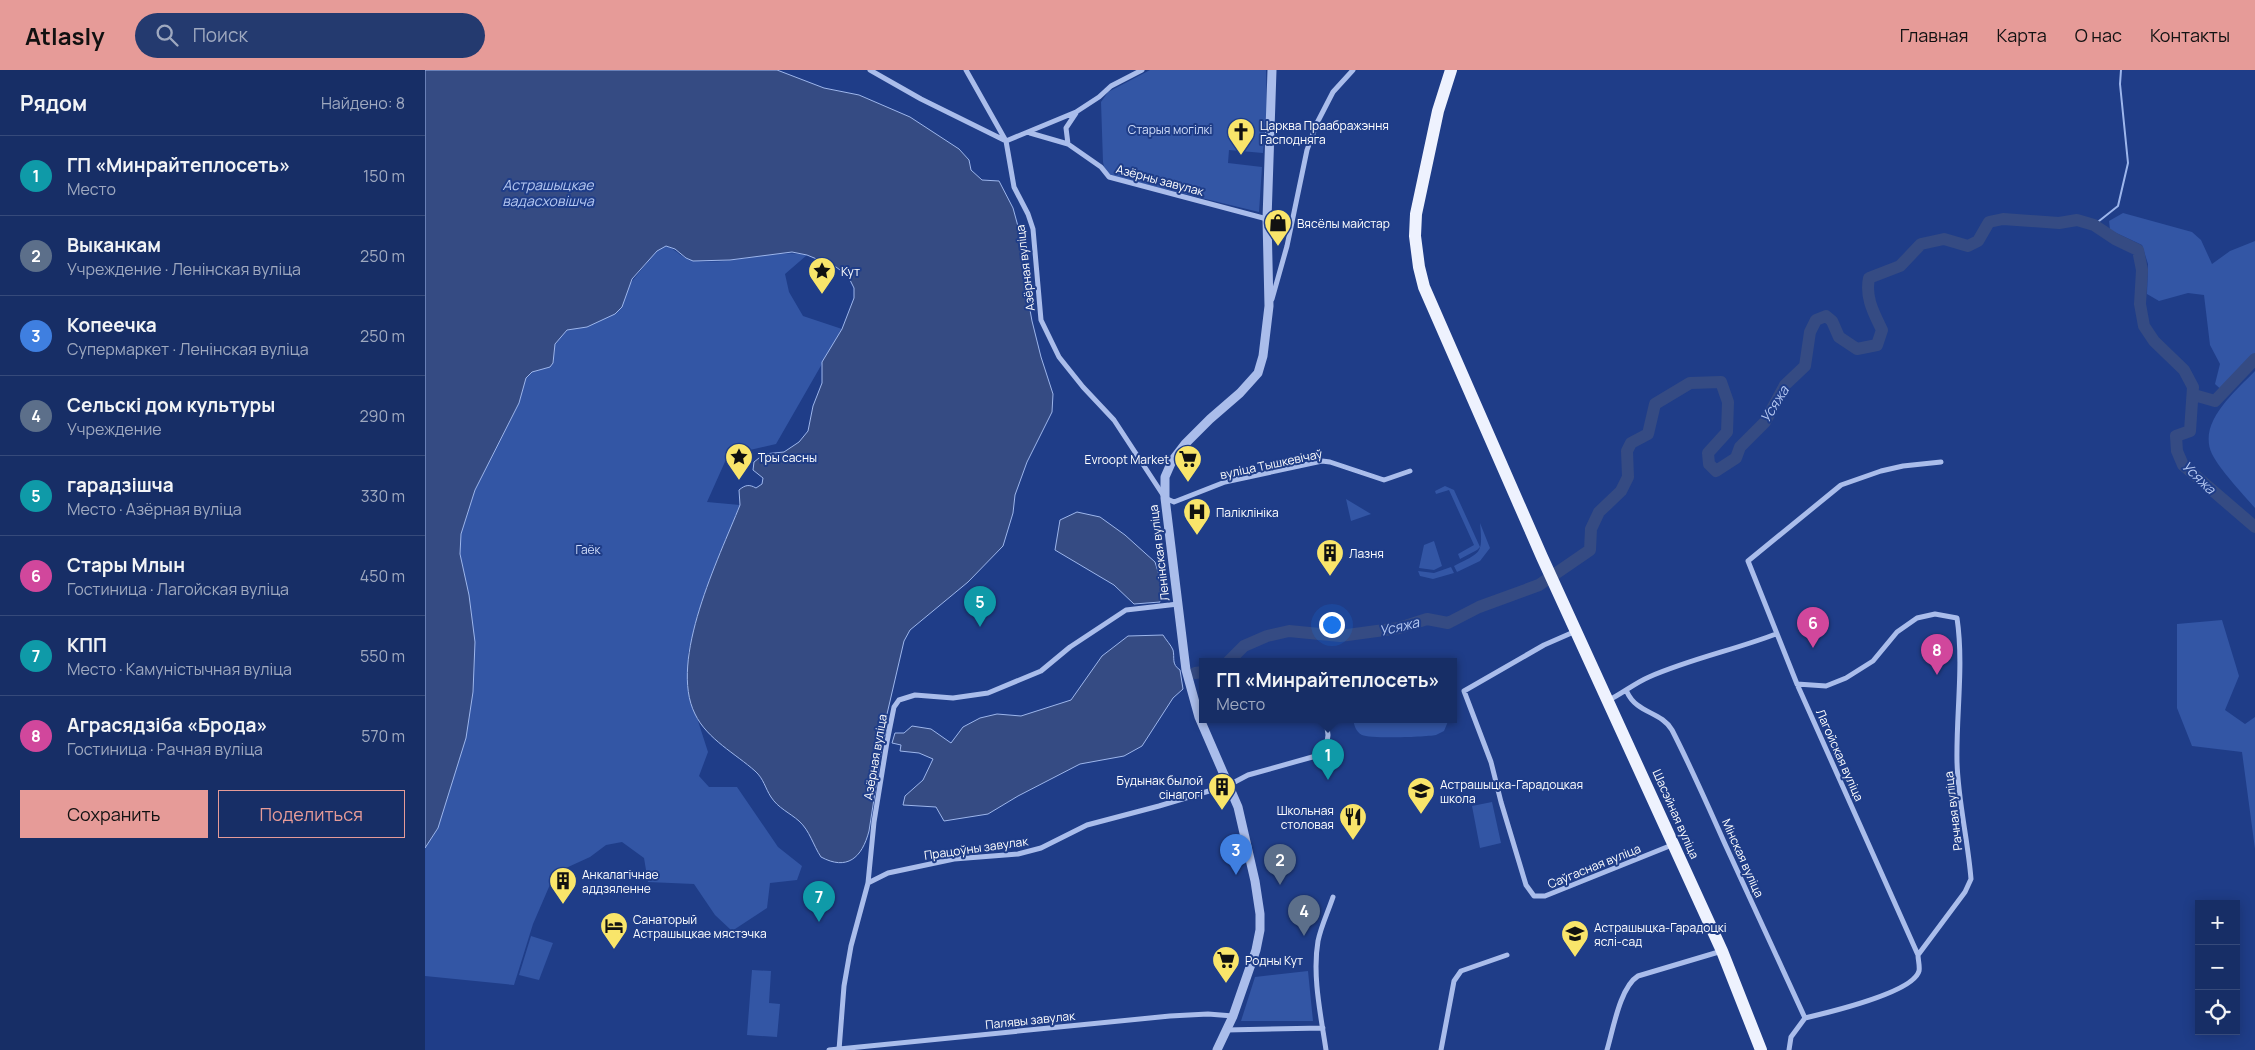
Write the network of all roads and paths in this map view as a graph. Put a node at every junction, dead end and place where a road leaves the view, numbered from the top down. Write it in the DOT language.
graph roads {
  1 [pos="869,70"];
  2 [pos="966,70"];
  3 [pos="1142,70"];
  4 [pos="1273,70"];
  5 [pos="1353,70"];
  6 [pos="1451,70"];
  7 [pos="1076,112"];
  8 [pos="1029,133"];
  9 [pos="1006,141"];
  10 [pos="1068,144"];
  11 [pos="1267,219"];
  12 [pos="1269,306"];
  13 [pos="1941,462"];
  14 [pos="1410,471"];
  15 [pos="1165,498"];
  16 [pos="1178,604"];
  17 [pos="1577,631"];
  18 [pos="1776,634"];
  19 [pos="1797,684"];
  20 [pos="1627,692"];
  21 [pos="1609,700"];
  22 [pos="1199,716"];
  23 [pos="1202,723"];
  24 [pos="1326,723"];
  25 [pos="1229,785"];
  26 [pos="1675,843"];
  27 [pos="868,883"];
  28 [pos="1333,897"];
  29 [pos="1722,951"];
  30 [pos="1507,955"];
  31 [pos="1918,955"];
  32 [pos="1233,1016"];
  33 [pos="1805,1018"];
  34 [pos="1323,1028"];
  35 [pos="1226,1030"];
  36 [pos="829,1050"];
  37 [pos="839,1050"];
  38 [pos="1217,1050"];
  39 [pos="1326,1050"];
  40 [pos="1441,1050"];
  41 [pos="1607,1050"];
  42 [pos="1761,1050"];
  43 [pos="1789,1050"];
  1 -- 9 [label="street"];
  2 -- 9 [label="street, Азёрная вуліца"];
  3 -- 7 [label="street"];
  4 -- 11 [label="street, Ленінская вуліца"];
  5 -- 12 [label="street"];
  6 -- 17 [label="main road, Шасэйная вуліца"];
  7 -- 8 [label="street"];
  7 -- 10 [label="street"];
  8 -- 9 [label="street"];
  8 -- 10 [label="street, Азёрны завулак"];
  9 -- 15 [label="street, Азёрная вуліца"];
  10 -- 11 [label="street, Азёрны завулак"];
  11 -- 12 [label="street, Ленінская вуліца"];
  12 -- 15 [label="street, Ленінская вуліца"];
  13 -- 18 [label="street, Лагойская вуліца"];
  14 -- 15 [label="street, вуліца Тышкевічаў"];
  15 -- 16 [label="street, Ленінская вуліца"];
  16 -- 22 [label="street, Ленінская вуліца"];
  16 -- 27 [label="street, Азёрная вуліца"];
  17 -- 21 [label="main road, Шасэйная вуліца"];
  17 -- 26 [label="street, Саўгасная вуліца"];
  18 -- 19 [label="street, Лагойская вуліца"];
  18 -- 20 [label="street"];
  19 -- 31 [label="street, Лагойская вуліца"];
  19 -- 31 [label="street, Рачная вуліца"];
  20 -- 21 [label="street"];
  20 -- 33 [label="street, Мінская вуліца"];
  21 -- 26 [label="main road, Шасэйная вуліца"];
  23 -- 25 [label="street, Ленінская вуліца"];
  24 -- 25 [label="street, Працоўны завулак"];
  25 -- 27 [label="street, Працоўны завулак"];
  25 -- 32 [label="street, Ленінская вуліца"];
  26 -- 29 [label="main road, Шасэйная вуліца"];
  27 -- 37 [label="street, Азёрная вуліца"];
  28 -- 34 [label="street"];
  29 -- 41 [label="street"];
  29 -- 42 [label="main road, Шасэйная вуліца"];
  30 -- 40 [label="street"];
  31 -- 33 [label="street"];
  32 -- 35 [label="street, Ленінская вуліца"];
  32 -- 37 [label="street, Палявы завулак"];
  33 -- 43 [label="street"];
  34 -- 35 [label="street"];
  34 -- 39 [label="street"];
  35 -- 38 [label="street, Ленінская вуліца"];
  36 -- 37 [label="street, Палявы завулак"];
}
